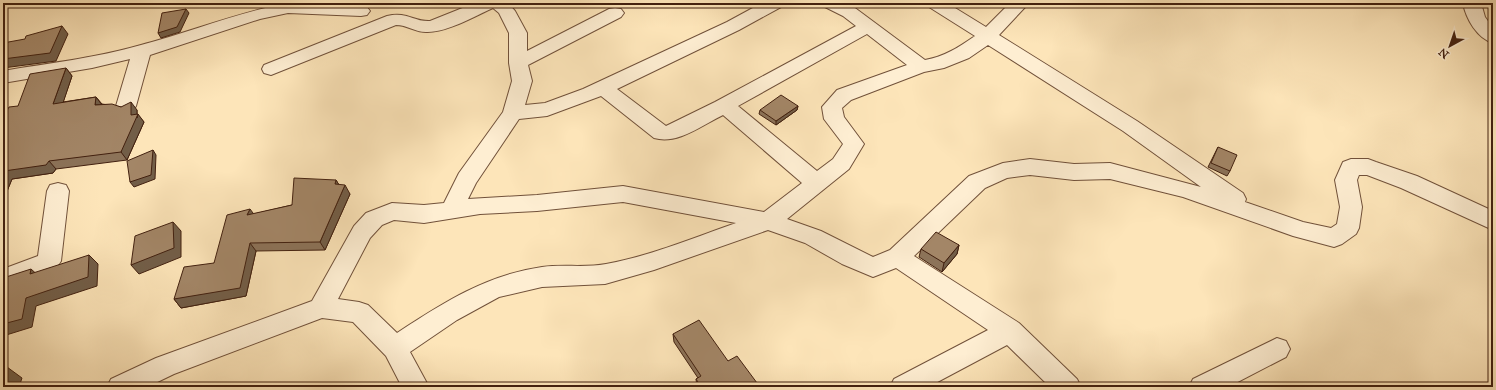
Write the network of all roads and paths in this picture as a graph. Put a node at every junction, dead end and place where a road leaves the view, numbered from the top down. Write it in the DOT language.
graph roads {
  1 [pos="775,3"];
  2 [pos="831,3"];
  3 [pos="935,3"];
  4 [pos="1020,3"];
  5 [pos="1472,3"];
  6 [pos="503,5"];
  7 [pos="362,11"];
  8 [pos="615,13"];
  9 [pos="867,27"];
  10 [pos="988,36"];
  11 [pos="1493,37"];
  12 [pos="142,51"];
  13 [pos="518,63"];
  14 [pos="921,66"];
  15 [pos="271,69"];
  16 [pos="3,77"];
  17 [pos="603,88"];
  18 [pos="126,106"];
  19 [pos="722,107"];
  20 [pos="513,113"];
  21 [pos="817,183"];
  22 [pos="58,191"];
  23 [pos="451,210"];
  24 [pos="1257,214"];
  25 [pos="768,221"];
  26 [pos="1493,221"];
  27 [pos="898,257"];
  28 [pos="3,279"];
  29 [pos="321,308"];
  30 [pos="1010,332"];
  31 [pos="395,348"];
  32 [pos="1277,349"];
  33 [pos="413,386"];
  34 [pos="120,387"];
  35 [pos="903,387"];
  36 [pos="1068,387"];
  37 [pos="1202,387"];
  1 -- 17 [label="street"];
  2 -- 9 [label="street"];
  3 -- 10 [label="street"];
  4 -- 10 [label="street"];
  5 -- 11 [label="street"];
  6 -- 13 [label="street"];
  6 -- 15 [label="street"];
  7 -- 12 [label="street"];
  8 -- 13 [label="street"];
  9 -- 14 [label="street"];
  9 -- 19 [label="street"];
  10 -- 14 [label="street"];
  10 -- 24 [label="street"];
  12 -- 16 [label="street"];
  12 -- 18 [label="street"];
  13 -- 20 [label="street"];
  14 -- 21 [label="street"];
  17 -- 19 [label="street"];
  17 -- 20 [label="street"];
  19 -- 21 [label="street"];
  20 -- 23 [label="street"];
  21 -- 25 [label="street"];
  22 -- 28 [label="street"];
  23 -- 25 [label="street"];
  23 -- 29 [label="street"];
  24 -- 26 [label="street"];
  24 -- 27 [label="street"];
  25 -- 27 [label="street"];
  25 -- 31 [label="street"];
  27 -- 30 [label="street"];
  29 -- 31 [label="street"];
  29 -- 34 [label="street"];
  30 -- 35 [label="street"];
  30 -- 36 [label="street"];
  31 -- 33 [label="street"];
  32 -- 37 [label="street"];
}
